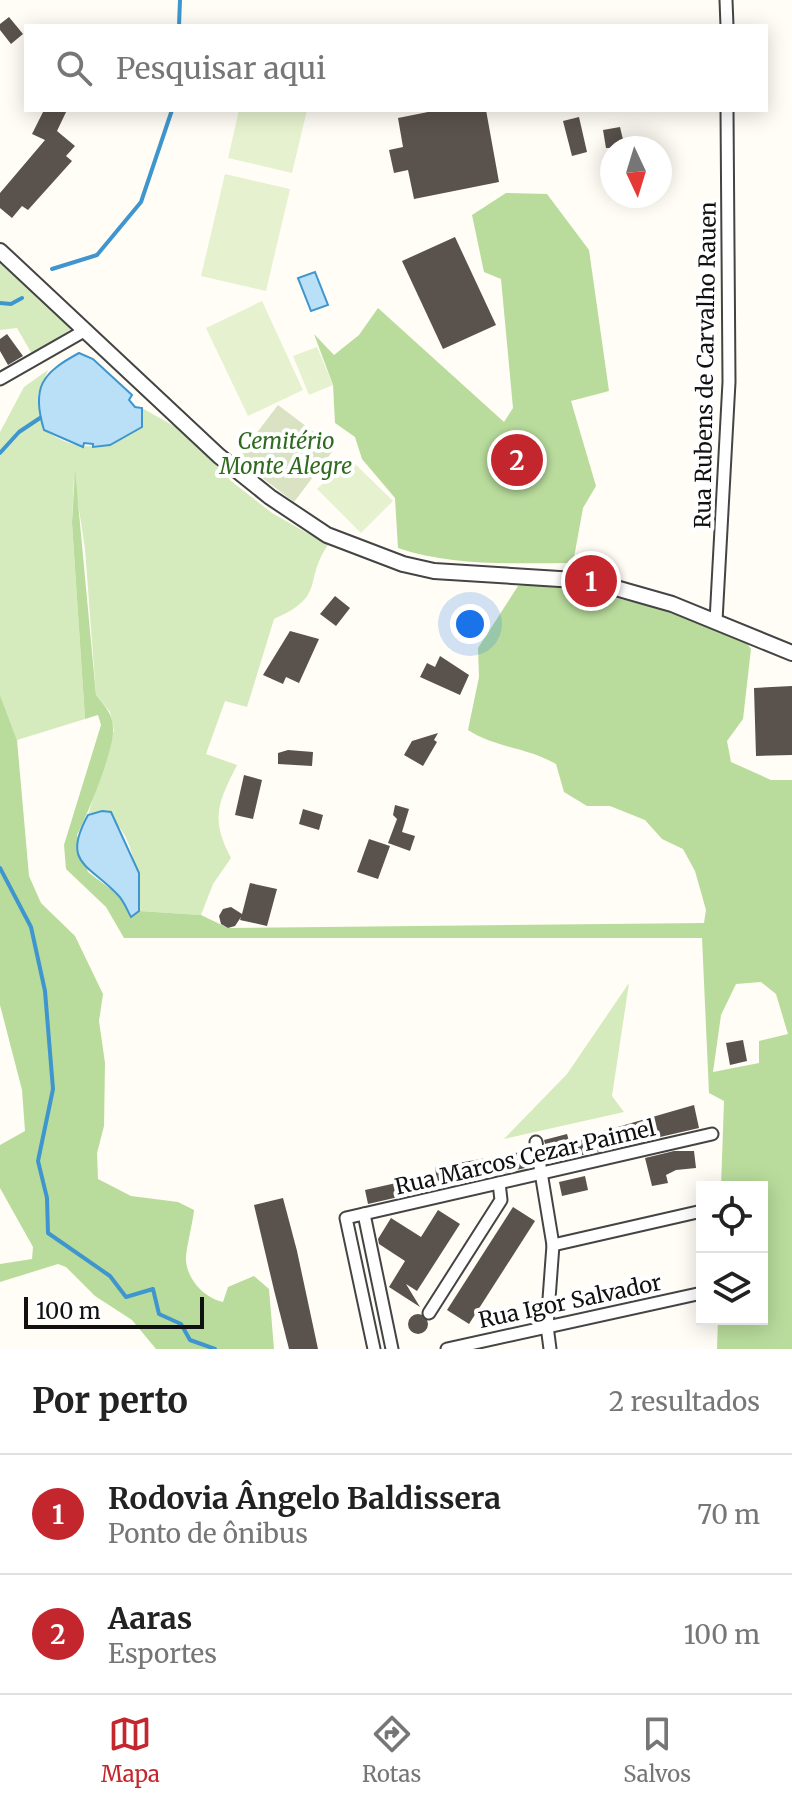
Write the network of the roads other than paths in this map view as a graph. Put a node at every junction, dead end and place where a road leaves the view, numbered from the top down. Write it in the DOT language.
graph roads {
  1 [pos="726,0"];
  2 [pos="727,24"];
  3 [pos="727,112"];
  4 [pos="0,251"];
  5 [pos="84,331"];
  6 [pos="0,379"];
  7 [pos="716,621"];
  8 [pos="792,653"];
  9 [pos="712,1134"];
  10 [pos="536,1142"];
  11 [pos="541,1173"];
  12 [pos="499,1183"];
  13 [pos="696,1212"];
  14 [pos="364,1214"];
  15 [pos="553,1245"];
  16 [pos="696,1294"];
  17 [pos="429,1313"];
  18 [pos="547,1326"];
  19 [pos="465,1347"];
  20 [pos="374,1349"];
  21 [pos="392,1349"];
  22 [pos="447,1349"];
  23 [pos="550,1349"];
  1 -- 2 [label="street"];
  3 -- 7 [label="street, Rua Rubens de Carvalho Rauen"];
  4 -- 5 [label="street"];
  5 -- 6 [label="street"];
  5 -- 7 [label="street"];
  7 -- 8 [label="street"];
  9 -- 11 [label="street, Rua Marcos Cezar Paimel"];
  10 -- 11 [label="street"];
  11 -- 12 [label="street, Rua Marcos Cezar Paimel"];
  11 -- 15 [label="street"];
  12 -- 14 [label="street, Rua Marcos Cezar Paimel"];
  12 -- 17 [label="street"];
  13 -- 15 [label="street"];
  14 -- 20 [label="street, Rua Marcos Cezar Paimel"];
  14 -- 21 [label="street"];
  15 -- 18 [label="street"];
  16 -- 18 [label="street, Rua Igor Salvador"];
  18 -- 19 [label="street, Rua Igor Salvador"];
  18 -- 23 [label="street"];
  19 -- 22 [label="street, Rua Igor Salvador"];
}
